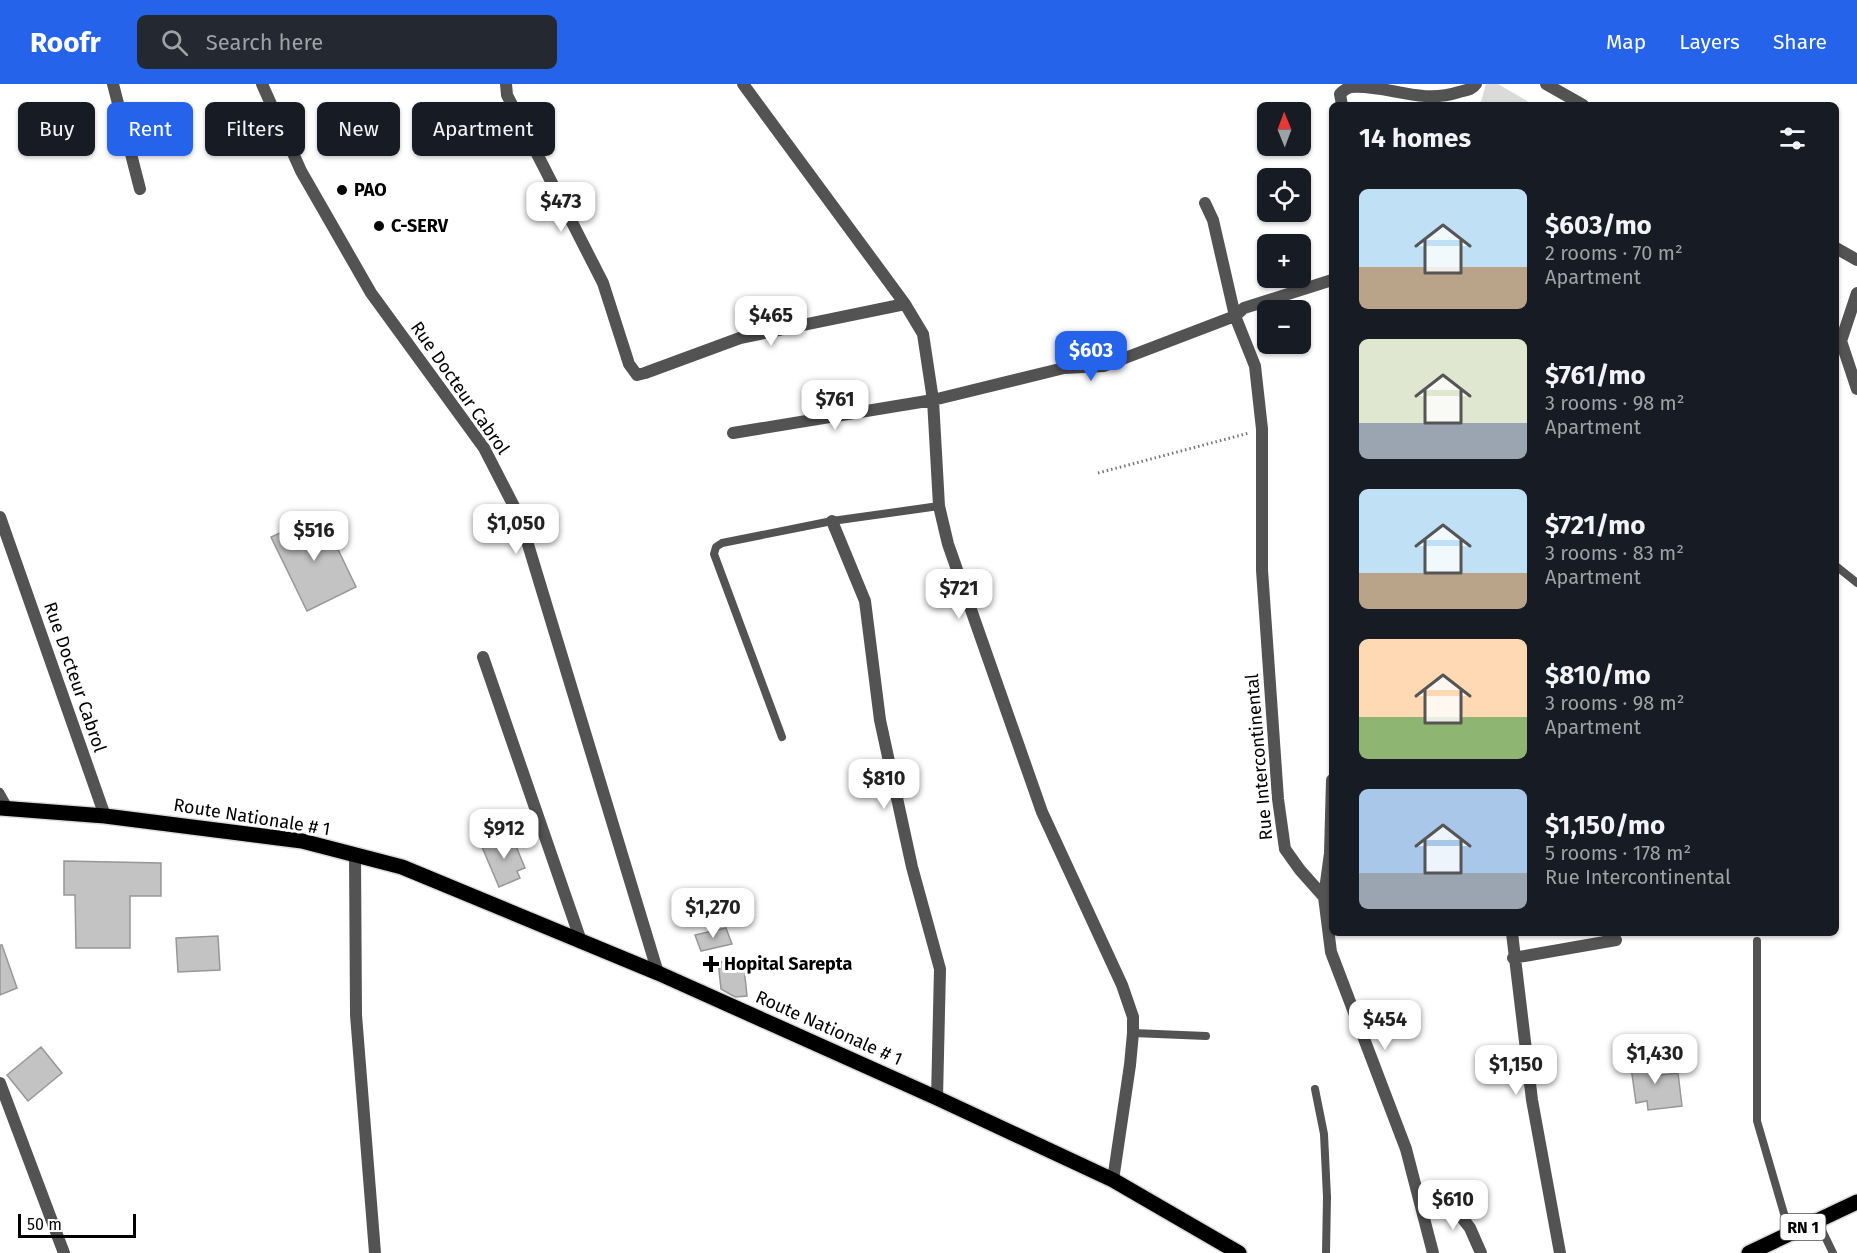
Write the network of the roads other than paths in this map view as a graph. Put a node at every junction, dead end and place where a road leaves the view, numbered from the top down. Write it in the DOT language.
graph roads {
  1 [pos="113,84"];
  2 [pos="262,84"];
  3 [pos="506,84"];
  4 [pos="743,84"];
  5 [pos="1422,84"];
  6 [pos="1476,84"];
  7 [pos="1546,84"];
  8 [pos="1425,97"];
  9 [pos="1564,100"];
  10 [pos="1341,102"];
  11 [pos="140,189"];
  12 [pos="1205,203"];
  13 [pos="1839,250"];
  14 [pos="1857,260"];
  15 [pos="1329,281"];
  16 [pos="1857,293"];
  17 [pos="905,304"];
  18 [pos="1239,312"];
  19 [pos="1857,389"];
  20 [pos="933,400"];
  21 [pos="733,433"];
  22 [pos="939,506"];
  23 [pos="0,517"];
  24 [pos="832,521"];
  25 [pos="1839,568"];
  26 [pos="1857,583"];
  27 [pos="483,657"];
  28 [pos="782,737"];
  29 [pos="0,792"];
  30 [pos="5,808"];
  31 [pos="105,816"];
  32 [pos="355,855"];
  33 [pos="1329,860"];
  34 [pos="1324,897"];
  35 [pos="1512,936"];
  36 [pos="1617,940"];
  37 [pos="581,941"];
  38 [pos="1757,941"];
  39 [pos="1514,958"];
  40 [pos="658,973"];
  41 [pos="1133,1033"];
  42 [pos="1206,1036"];
  43 [pos="0,1083"];
  44 [pos="1315,1089"];
  45 [pos="937,1098"];
  46 [pos="1113,1180"];
  47 [pos="1446,1197"];
  48 [pos="1857,1202"];
  49 [pos="1817,1220"];
  50 [pos="1790,1234"];
  51 [pos="64,1253"];
  52 [pos="375,1253"];
  53 [pos="1239,1253"];
  54 [pos="1326,1253"];
  55 [pos="1432,1253"];
  56 [pos="1481,1253"];
  57 [pos="1560,1253"];
  58 [pos="1749,1253"];
  59 [pos="1833,1253"];
  1 -- 11 [label="street"];
  2 -- 40 [label="street, Rue Docteur Cabrol"];
  3 -- 17 [label="street"];
  4 -- 17 [label="street"];
  5 -- 8 [label="lane"];
  6 -- 8 [label="street"];
  7 -- 9 [label="street"];
  8 -- 10 [label="street"];
  12 -- 18 [label="street, Rue Intercontinental"];
  13 -- 14 [label="street"];
  15 -- 18 [label="street"];
  16 -- 19 [label="street"];
  17 -- 20 [label="street"];
  18 -- 20 [label="street"];
  18 -- 34 [label="street, Rue Intercontinental"];
  20 -- 21 [label="street"];
  20 -- 22 [label="street"];
  22 -- 24 [label="lane"];
  22 -- 41 [label="street"];
  23 -- 31 [label="street, Rue Docteur Cabrol"];
  24 -- 28 [label="lane"];
  24 -- 45 [label="street"];
  25 -- 26 [label="lane"];
  27 -- 37 [label="street"];
  29 -- 30 [label="lane"];
  30 -- 31 [label="main road, Route Nationale # 1"];
  31 -- 32 [label="main road, Route Nationale # 1"];
  32 -- 37 [label="main road, Route Nationale # 1"];
  32 -- 52 [label="street"];
  33 -- 34 [label="street"];
  34 -- 55 [label="street"];
  35 -- 39 [label="street"];
  36 -- 39 [label="street"];
  37 -- 40 [label="main road, Route Nationale # 1"];
  38 -- 50 [label="lane"];
  39 -- 57 [label="street"];
  40 -- 45 [label="main road, Route Nationale # 1"];
  41 -- 42 [label="lane"];
  41 -- 46 [label="street"];
  43 -- 51 [label="street"];
  44 -- 54 [label="lane"];
  45 -- 46 [label="main road, Route Nationale # 1"];
  46 -- 53 [label="main road, Route Nationale # 1"];
  47 -- 56 [label="street"];
  48 -- 49 [label="main road, RN 1"];
  49 -- 50 [label="main road, RN 1"];
  49 -- 59 [label="lane"];
  50 -- 58 [label="main road, RN 1"];
}
